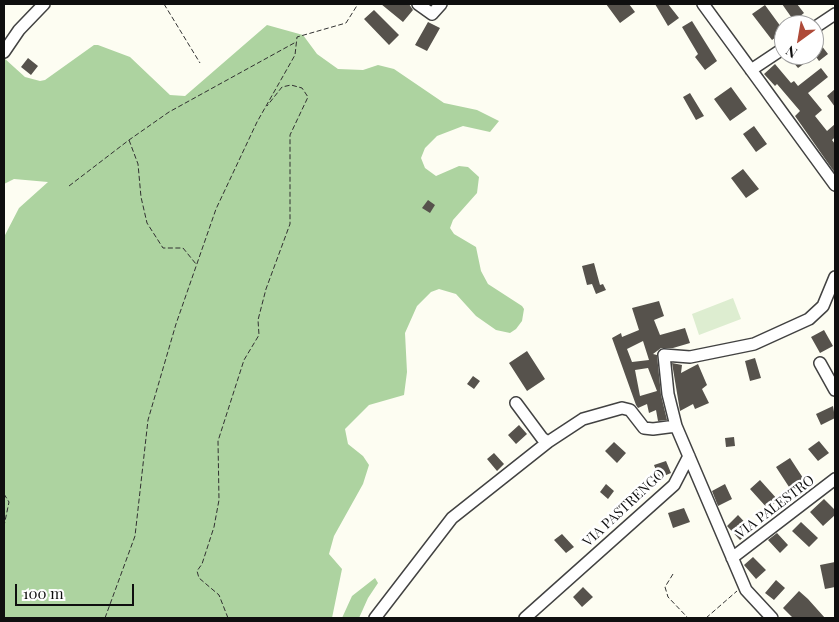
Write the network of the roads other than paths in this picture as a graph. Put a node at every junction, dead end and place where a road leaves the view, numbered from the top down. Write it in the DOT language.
graph roads {
  1 [pos="44,4"];
  2 [pos="418,4"];
  3 [pos="441,4"];
  4 [pos="703,4"];
  5 [pos="835,14"];
  6 [pos="824,21"];
  7 [pos="4,52"];
  8 [pos="774,55"];
  9 [pos="751,70"];
  10 [pos="835,186"];
  11 [pos="835,277"];
  12 [pos="820,363"];
  13 [pos="835,390"];
  14 [pos="516,403"];
  15 [pos="676,426"];
  16 [pos="548,442"];
  17 [pos="689,456"];
  18 [pos="835,479"];
  19 [pos="732,558"];
  20 [pos="375,618"];
  21 [pos="525,618"];
  22 [pos="772,618"];
  1 -- 7 [label="street"];
  2 -- 3 [label="street"];
  4 -- 9 [label="street"];
  5 -- 6 [label="street"];
  8 -- 9 [label="street"];
  9 -- 10 [label="street"];
  11 -- 15 [label="street"];
  12 -- 13 [label="street"];
  14 -- 16 [label="street"];
  15 -- 16 [label="street"];
  15 -- 17 [label="street"];
  16 -- 20 [label="street"];
  17 -- 19 [label="street"];
  17 -- 21 [label="street, VIA PASTRENGO"];
  18 -- 19 [label="street, VIA PALESTRO"];
  19 -- 22 [label="street"];
}
